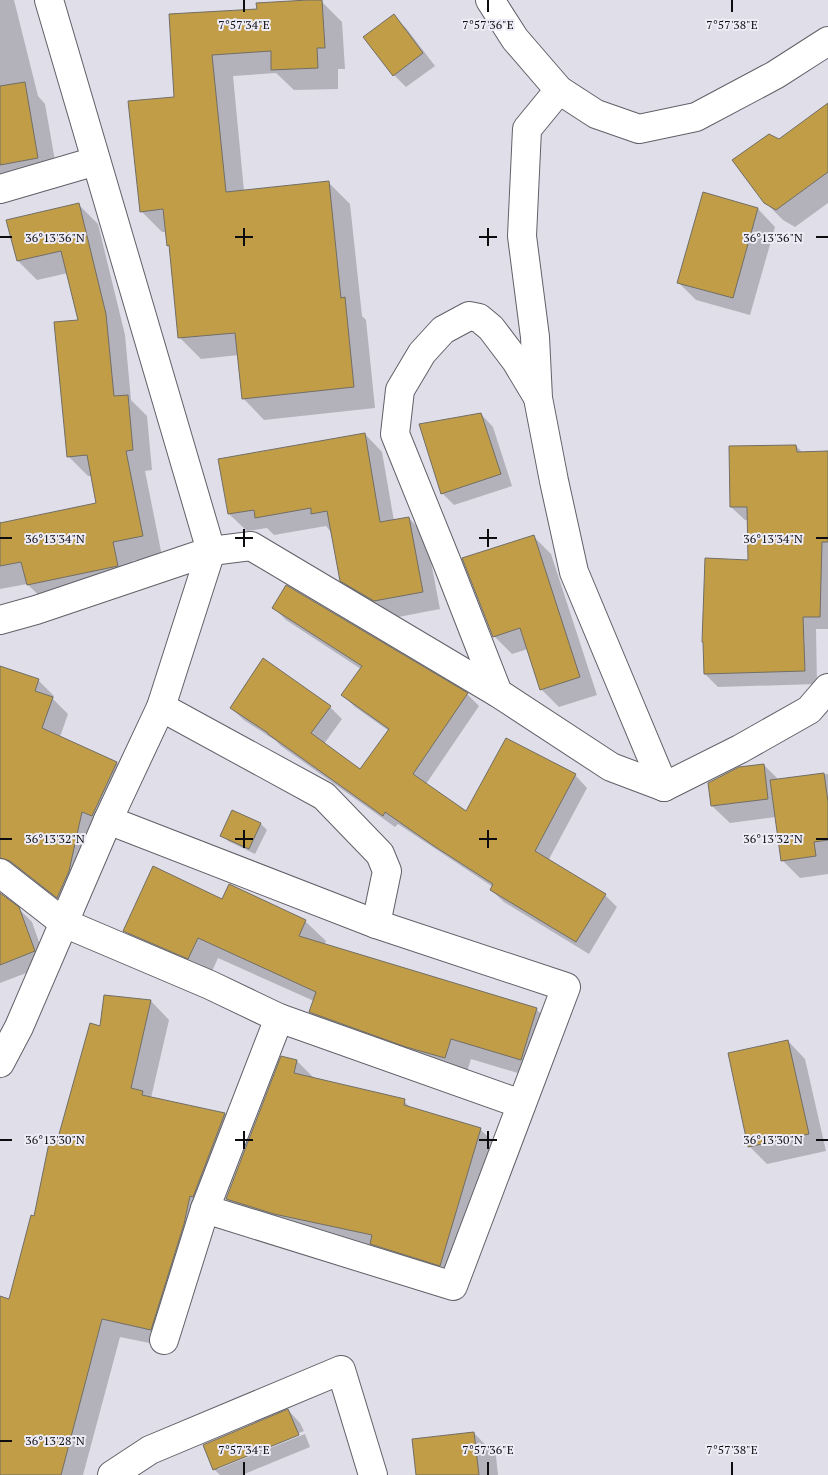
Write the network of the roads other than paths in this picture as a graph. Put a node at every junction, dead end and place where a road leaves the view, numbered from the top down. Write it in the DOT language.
graph roads {
  1 [pos="49,0"];
  2 [pos="490,0"];
  3 [pos="828,41"];
  4 [pos="560,90"];
  5 [pos="96,161"];
  6 [pos="0,189"];
  7 [pos="538,398"];
  8 [pos="210,551"];
  9 [pos="0,620"];
  10 [pos="828,688"];
  11 [pos="498,693"];
  12 [pos="161,707"];
  13 [pos="664,787"];
  14 [pos="108,820"];
  15 [pos="0,873"];
  16 [pos="64,923"];
  17 [pos="376,924"];
  18 [pos="279,1018"];
  19 [pos="0,1063"];
  20 [pos="521,1104"];
  21 [pos="205,1209"];
  22 [pos="164,1340"];
  23 [pos="112,1475"];
  24 [pos="373,1475"];
  1 -- 5 [label="street"];
  2 -- 4 [label="street"];
  3 -- 4 [label="street"];
  4 -- 7 [label="street"];
  5 -- 6 [label="street"];
  5 -- 8 [label="street"];
  7 -- 11 [label="street"];
  7 -- 13 [label="street"];
  8 -- 9 [label="street"];
  8 -- 11 [label="street"];
  8 -- 12 [label="street"];
  10 -- 13 [label="street"];
  11 -- 13 [label="street"];
  12 -- 14 [label="street"];
  12 -- 17 [label="street"];
  14 -- 16 [label="street"];
  14 -- 17 [label="street"];
  15 -- 16 [label="street"];
  16 -- 18 [label="street"];
  16 -- 19 [label="street"];
  17 -- 20 [label="street"];
  18 -- 20 [label="street"];
  18 -- 21 [label="street"];
  20 -- 21 [label="street"];
  21 -- 22 [label="street"];
  23 -- 24 [label="street"];
}
